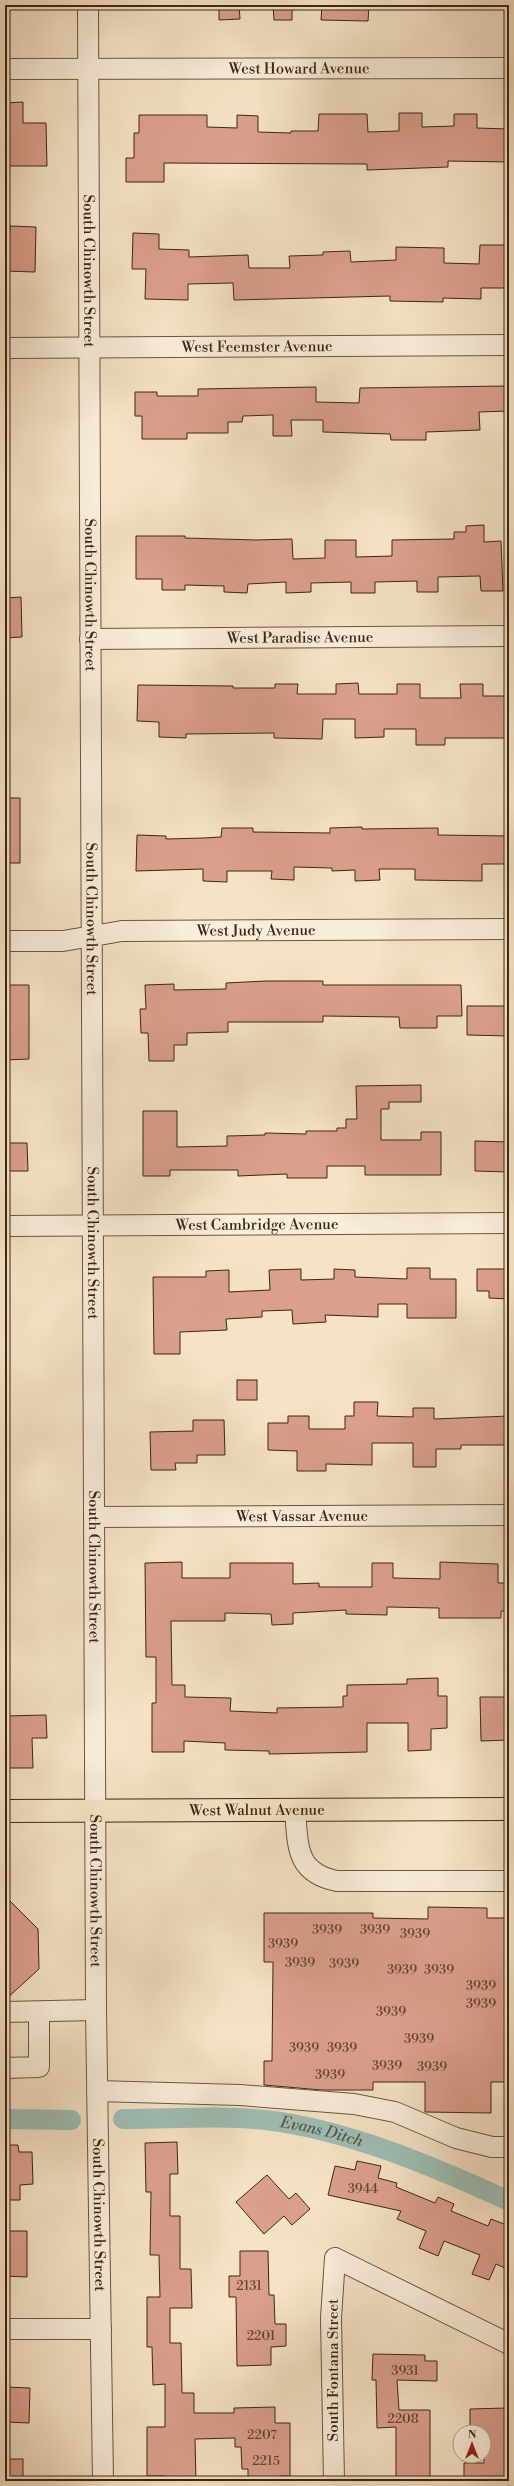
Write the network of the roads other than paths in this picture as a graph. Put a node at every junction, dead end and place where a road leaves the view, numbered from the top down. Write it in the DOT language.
graph roads {
  1 [pos="88,5"];
  2 [pos="509,68"];
  3 [pos="5,69"];
  4 [pos="88,69"];
  5 [pos="509,345"];
  6 [pos="88,347"];
  7 [pos="5,348"];
  8 [pos="509,636"];
  9 [pos="90,639"];
  10 [pos="509,929"];
  11 [pos="92,936"];
  12 [pos="5,941"];
  13 [pos="509,1224"];
  14 [pos="5,1226"];
  15 [pos="94,1226"];
  16 [pos="509,1515"];
  17 [pos="94,1517"];
  18 [pos="509,1808"];
  19 [pos="295,1809"];
  20 [pos="5,1811"];
  21 [pos="95,1811"];
  22 [pos="509,1880"];
  23 [pos="96,2010"];
  24 [pos="5,2012"];
  25 [pos="38,2012"];
  26 [pos="5,2068"];
  27 [pos="97,2091"];
  28 [pos="509,2147"];
  29 [pos="5,2329"];
  30 [pos="101,2329"];
  31 [pos="509,2344"];
  32 [pos="103,2481"];
  33 [pos="334,2481"];
  1 -- 4 [label="street, South Chinowth Street"];
  2 -- 4 [label="street, West Howard Avenue"];
  3 -- 4 [label="street, West Howard Avenue"];
  4 -- 6 [label="street, South Chinowth Street"];
  5 -- 6 [label="street, West Feemster Avenue"];
  6 -- 7 [label="street, West Feemster Avenue"];
  6 -- 9 [label="street, South Chinowth Street"];
  8 -- 9 [label="street, West Paradise Avenue"];
  9 -- 11 [label="street, South Chinowth Street"];
  10 -- 11 [label="street, West Judy Avenue"];
  11 -- 12 [label="street, West Judy Avenue"];
  11 -- 15 [label="street, South Chinowth Street"];
  13 -- 15 [label="street, West Cambridge Avenue"];
  14 -- 15 [label="street, West Cambridge Avenue"];
  15 -- 17 [label="street, South Chinowth Street"];
  16 -- 17 [label="street, West Vassar Avenue"];
  17 -- 21 [label="street, South Chinowth Street"];
  18 -- 19 [label="main road, West Walnut Avenue"];
  19 -- 21 [label="main road, West Walnut Avenue"];
  19 -- 22 [label="street"];
  20 -- 21 [label="main road, West Walnut Avenue"];
  21 -- 23 [label="street, South Chinowth Street"];
  23 -- 25 [label="street"];
  23 -- 27 [label="street, South Chinowth Street"];
  24 -- 25 [label="street"];
  25 -- 26 [label="street"];
  27 -- 28 [label="street"];
  27 -- 30 [label="street, South Chinowth Street"];
  29 -- 30 [label="street"];
  30 -- 32 [label="street, South Chinowth Street"];
  31 -- 33 [label="street, South Fontana Street"];
}
